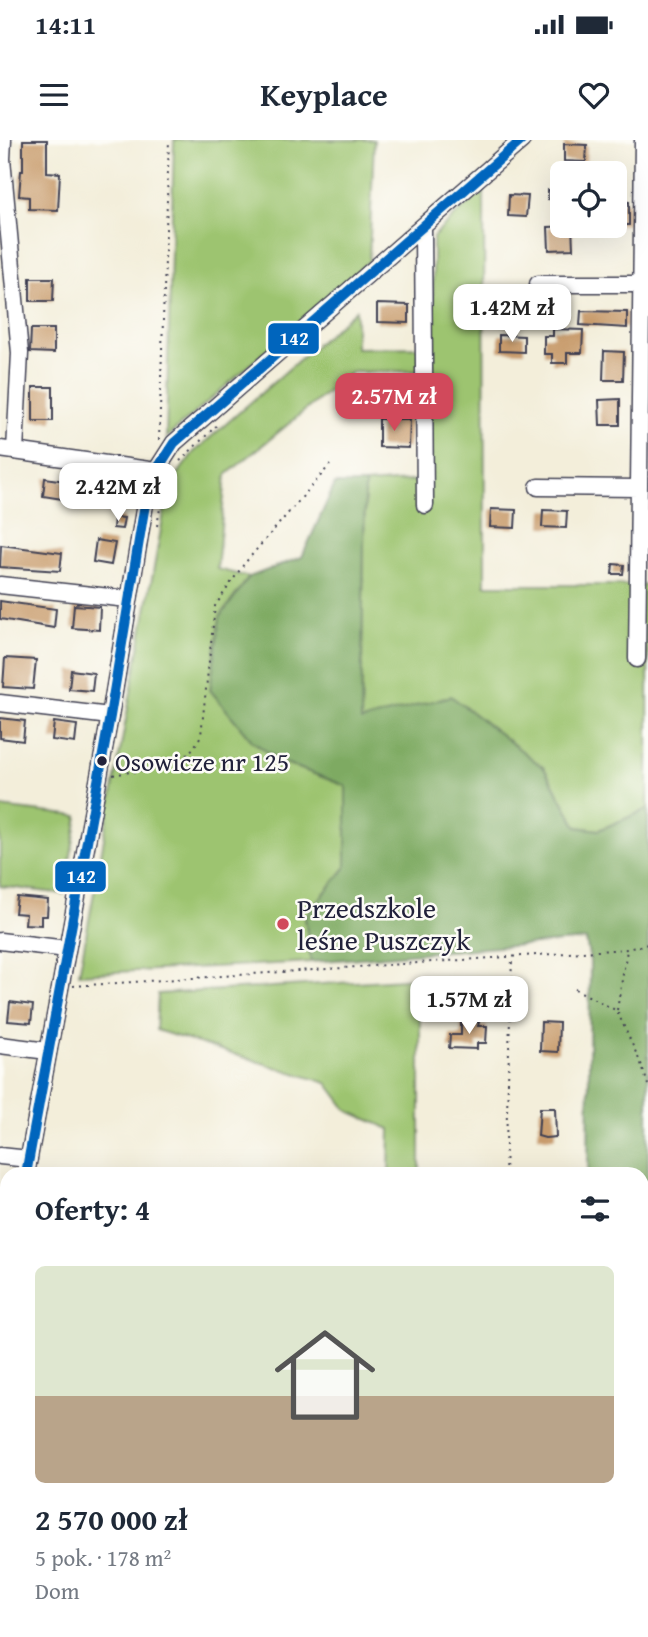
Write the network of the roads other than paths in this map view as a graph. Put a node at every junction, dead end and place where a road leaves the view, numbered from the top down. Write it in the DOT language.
graph roads {
  1 [pos="3,140"];
  2 [pos="522,140"];
  3 [pos="643,140"];
  4 [pos="645,187"];
  5 [pos="423,227"];
  6 [pos="538,284"];
  7 [pos="641,284"];
  8 [pos="8,450"];
  9 [pos="166,464"];
  10 [pos="538,487"];
  11 [pos="639,488"];
  12 [pos="425,505"];
  13 [pos="0,585"];
  14 [pos="128,599"];
  15 [pos="638,659"];
  16 [pos="0,703"];
  17 [pos="110,716"];
  18 [pos="0,941"];
  19 [pos="67,948"];
  20 [pos="0,1045"];
  21 [pos="48,1051"];
  22 [pos="0,1156"];
  23 [pos="28,1167"];
  1 -- 8 [label="street"];
  2 -- 5 [label="street"];
  3 -- 4 [label="street"];
  4 -- 7 [label="street"];
  5 -- 9 [label="street"];
  5 -- 12 [label="street"];
  6 -- 7 [label="street"];
  7 -- 11 [label="street"];
  8 -- 9 [label="street"];
  9 -- 14 [label="street"];
  10 -- 11 [label="street"];
  11 -- 15 [label="street"];
  13 -- 14 [label="street"];
  14 -- 17 [label="street"];
  16 -- 17 [label="street"];
  17 -- 19 [label="street"];
  18 -- 19 [label="street"];
  19 -- 21 [label="street"];
  20 -- 21 [label="street"];
  21 -- 23 [label="street"];
  22 -- 23 [label="street"];
}
